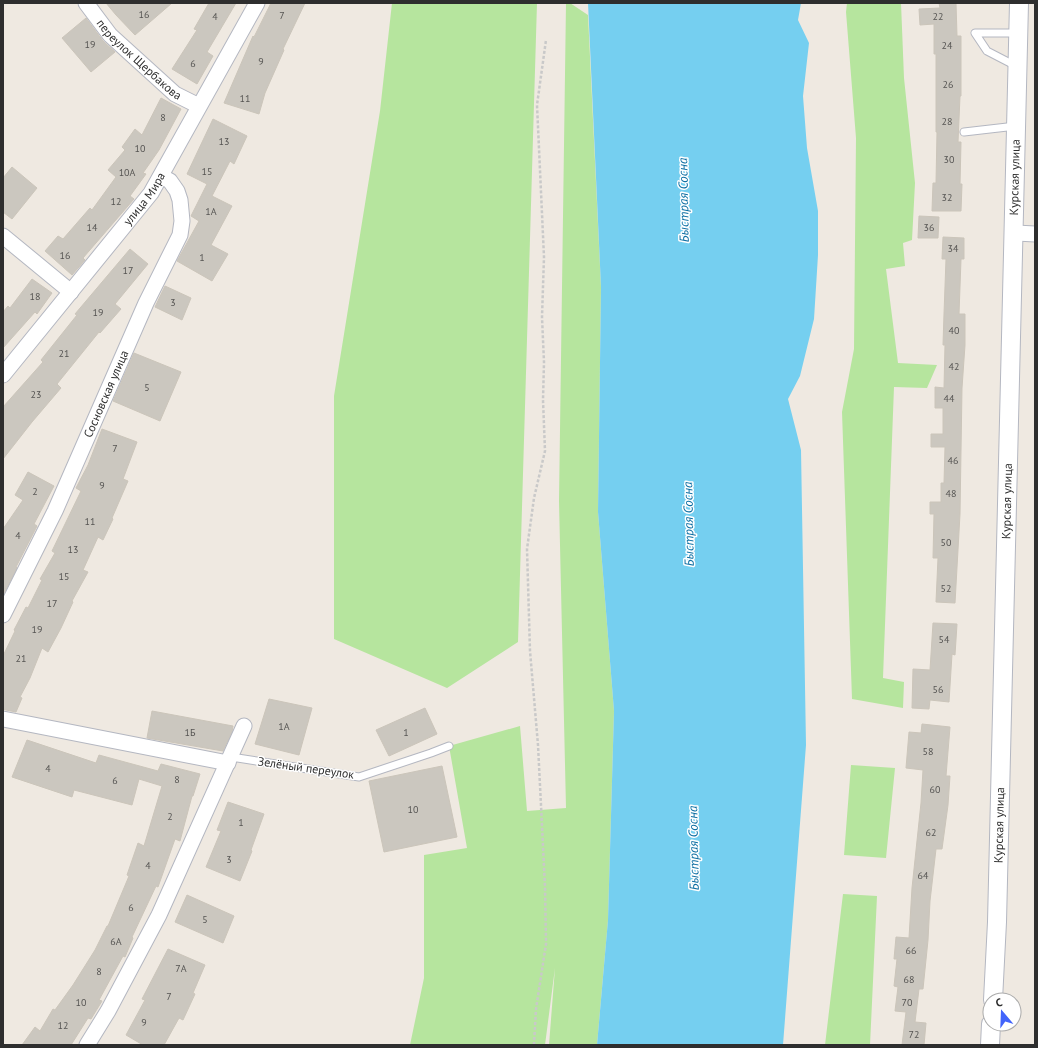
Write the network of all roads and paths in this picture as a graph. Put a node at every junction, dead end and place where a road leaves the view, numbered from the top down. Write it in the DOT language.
graph roads {
  1 [pos="86,3"];
  2 [pos="257,3"];
  3 [pos="1019,3"];
  4 [pos="1018,33"];
  5 [pos="546,40"];
  6 [pos="1018,67"];
  7 [pos="199,106"];
  8 [pos="1016,126"];
  9 [pos="964,132"];
  10 [pos="161,176"];
  11 [pos="1014,233"];
  12 [pos="1035,234"];
  13 [pos="3,236"];
  14 [pos="71,292"];
  15 [pos="3,375"];
  16 [pos="3,615"];
  17 [pos="3,719"];
  18 [pos="244,726"];
  19 [pos="449,746"];
  20 [pos="229,760"];
  21 [pos="993,992"];
  22 [pos="991,1032"];
  23 [pos="87,1045"];
  24 [pos="534,1045"];
  25 [pos="990,1045"];
  1 -- 7 [label="street, переулок Щербакова"];
  2 -- 7 [label="street, улица Мира"];
  3 -- 4 [label="street, Курская улица"];
  4 -- 6 [label="street, Курская улица"];
  4 -- 6 [label="lane"];
  5 -- 24 [label="path"];
  6 -- 8 [label="street, Курская улица"];
  7 -- 10 [label="street, улица Мира"];
  8 -- 9 [label="lane"];
  8 -- 11 [label="street, Курская улица"];
  10 -- 14 [label="street, улица Мира"];
  10 -- 16 [label="street, Сосновская улица"];
  11 -- 12 [label="street"];
  11 -- 21 [label="street, Курская улица"];
  13 -- 14 [label="street"];
  14 -- 15 [label="street, улица Мира"];
  17 -- 20 [label="street"];
  18 -- 20 [label="street"];
  19 -- 20 [label="lane, Зелёный переулок"];
  20 -- 23 [label="street"];
  22 -- 25 [label="street"];
}
